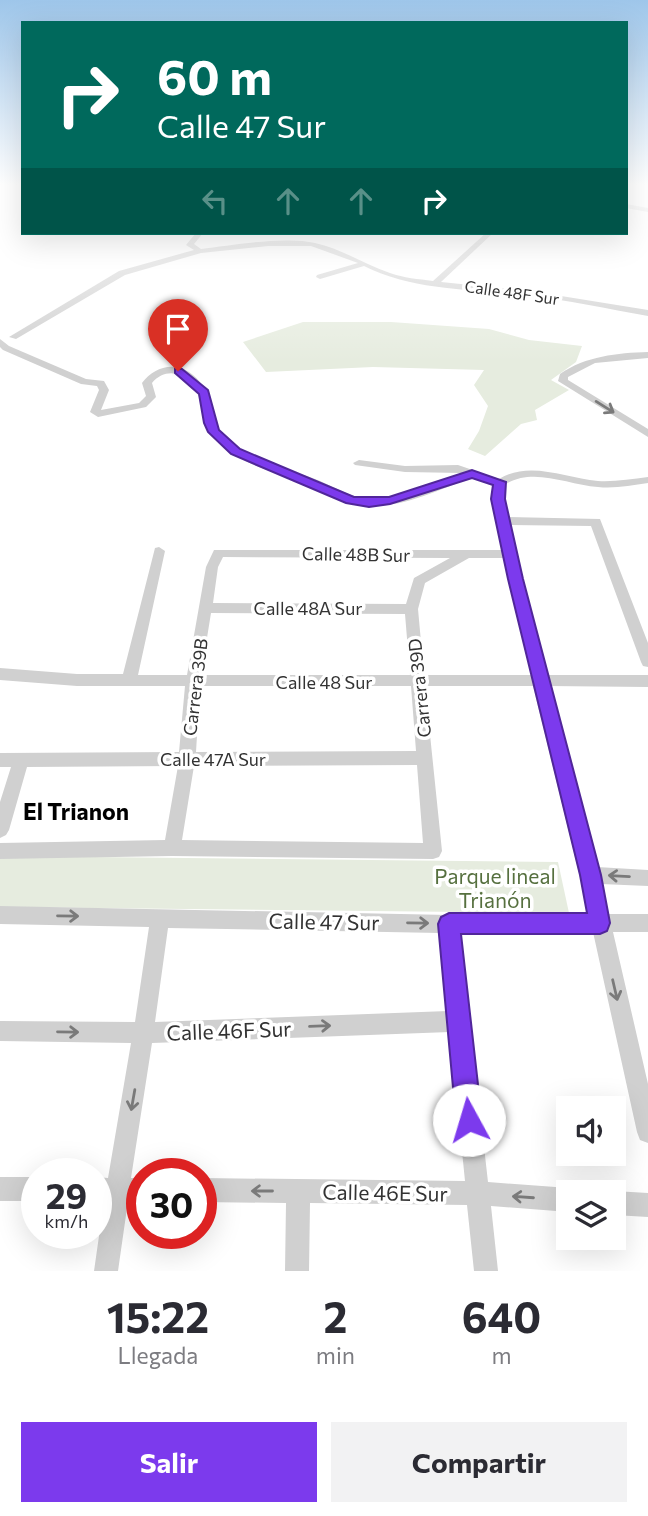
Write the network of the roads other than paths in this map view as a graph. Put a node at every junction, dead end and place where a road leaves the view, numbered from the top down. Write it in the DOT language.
graph roads {
  1 [pos="191,243"];
  2 [pos="296,243"];
  3 [pos="301,243"];
  4 [pos="477,245"];
  5 [pos="200,251"];
  6 [pos="364,264"];
  7 [pos="441,265"];
  8 [pos="427,276"];
  9 [pos="320,277"];
  10 [pos="420,282"];
  11 [pos="435,283"];
  12 [pos="648,313"];
  13 [pos="13,337"];
  14 [pos="0,342"];
  15 [pos="648,355"];
  16 [pos="648,434"];
  17 [pos="359,463"];
  18 [pos="472,474"];
  19 [pos="648,481"];
  20 [pos="500,482"];
  21 [pos="503,521"];
  22 [pos="159,551"];
  23 [pos="466,554"];
  24 [pos="510,554"];
  25 [pos="212,567"];
  26 [pos="205,608"];
  27 [pos="411,609"];
  28 [pos="648,662"];
  29 [pos="0,674"];
  30 [pos="539,679"];
  31 [pos="129,681"];
  32 [pos="193,681"];
  33 [pos="648,681"];
  34 [pos="419,682"];
  35 [pos="426,758"];
  36 [pos="187,759"];
  37 [pos="0,760"];
  38 [pos="21,760"];
  39 [pos="0,830"];
  40 [pos="172,848"];
  41 [pos="0,851"];
  42 [pos="590,875"];
  43 [pos="648,878"];
  44 [pos="0,915"];
  45 [pos="160,918"];
  46 [pos="600,923"];
  47 [pos="648,923"];
  48 [pos="449,924"];
  49 [pos="459,1021"];
  50 [pos="0,1031"];
  51 [pos="145,1033"];
  52 [pos="648,1132"];
  53 [pos="112,1165"];
  54 [pos="0,1189"];
  55 [pos="21,1189"];
  56 [pos="217,1190"];
  57 [pos="298,1191"];
  58 [pos="477,1194"];
  59 [pos="556,1199"];
  60 [pos="626,1204"];
  61 [pos="648,1205"];
  62 [pos="106,1249"];
  63 [pos="106,1271"];
  64 [pos="297,1271"];
  65 [pos="486,1271"];
  1 -- 5 [label="street"];
  2 -- 5 [label="street, Calle 48F Sur"];
  3 -- 6 [label="street, Calle 48F Sur"];
  4 -- 7 [label="street"];
  4 -- 11 [label="street"];
  5 -- 13 [label="street, Calle 48F Sur"];
  6 -- 9 [label="street"];
  6 -- 10 [label="street, Calle 48F Sur"];
  8 -- 10 [label="street"];
  10 -- 11 [label="street, Calle 48F Sur"];
  11 -- 12 [label="street, Calle 48F Sur"];
  14 -- 18 [label="street"];
  15 -- 16 [label="street, one-way"];
  17 -- 18 [label="street"];
  18 -- 20 [label="street"];
  19 -- 20 [label="street"];
  20 -- 21 [label="street"];
  21 -- 24 [label="street"];
  21 -- 28 [label="street"];
  22 -- 31 [label="street"];
  23 -- 24 [label="street, Calle 48B Sur"];
  23 -- 25 [label="street, Calle 48B Sur"];
  23 -- 27 [label="street, Carrera 39D"];
  24 -- 30 [label="street"];
  25 -- 26 [label="street, Carrera 39B"];
  26 -- 27 [label="street, Calle 48A Sur"];
  26 -- 32 [label="street, Carrera 39B"];
  27 -- 34 [label="street, Carrera 39D"];
  29 -- 31 [label="street, Calle 48 Sur"];
  30 -- 33 [label="street, Calle 48 Sur"];
  30 -- 34 [label="street, Calle 48 Sur"];
  30 -- 42 [label="street"];
  31 -- 32 [label="street, Calle 48 Sur"];
  32 -- 34 [label="street, Calle 48 Sur"];
  32 -- 36 [label="street, Carrera 39B"];
  34 -- 35 [label="street, Carrera 39D"];
  35 -- 36 [label="street, Calle 47A Sur"];
  35 -- 40 [label="street, Carrera 39D"];
  36 -- 38 [label="street, Calle 47A Sur"];
  36 -- 40 [label="street, Carrera 39B"];
  37 -- 38 [label="street, Calle 47A Sur"];
  38 -- 39 [label="street"];
  40 -- 41 [label="street"];
  43 -- 42 [label="street, one-way"];
  42 -- 46 [label="street"];
  44 -- 45 [label="street, Calle 47 Sur, one-way"];
  45 -- 48 [label="street, Calle 47 Sur, one-way"];
  45 -- 51 [label="street"];
  46 -- 47 [label="street, Calle 47 Sur"];
  46 -- 48 [label="street, Calle 47 Sur"];
  46 -- 52 [label="street, one-way"];
  48 -- 49 [label="street"];
  51 -- 49 [label="street, Calle 46F Sur, one-way"];
  49 -- 58 [label="street"];
  50 -- 51 [label="street, Calle 46F Sur, one-way"];
  51 -- 53 [label="street, one-way"];
  54 -- 55 [label="street"];
  57 -- 56 [label="street, Calle 46E Sur, one-way"];
  57 -- 58 [label="street, Calle 46E Sur"];
  57 -- 64 [label="street"];
  59 -- 58 [label="street, Calle 46E Sur, one-way"];
  58 -- 65 [label="street"];
  60 -- 61 [label="street"];
  62 -- 63 [label="street"];
}
